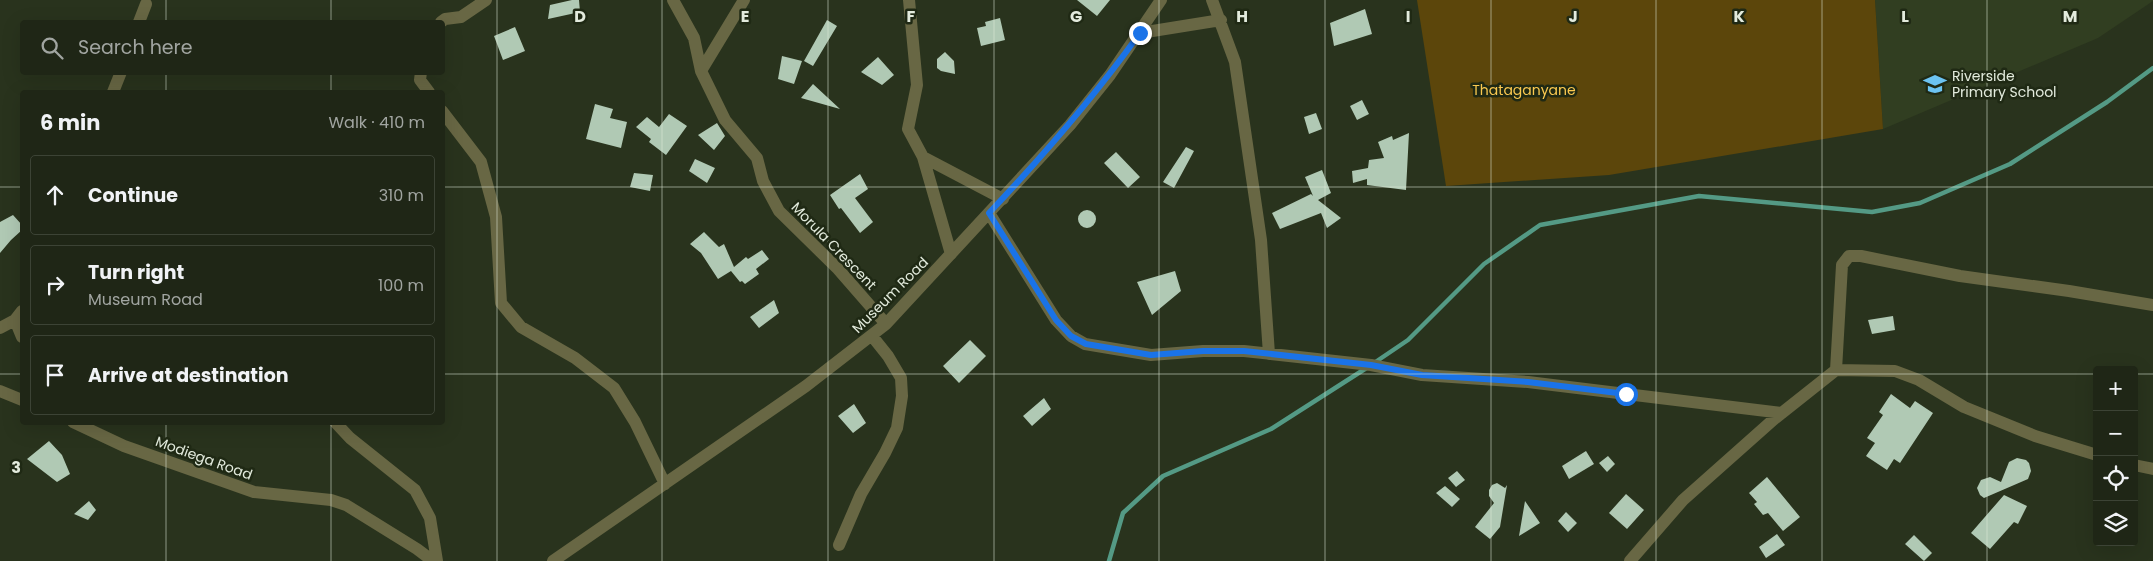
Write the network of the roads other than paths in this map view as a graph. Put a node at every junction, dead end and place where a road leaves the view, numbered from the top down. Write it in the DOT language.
graph roads {
  1 [pos="486,0"];
  2 [pos="673,0"];
  3 [pos="744,0"];
  4 [pos="909,0"];
  5 [pos="1161,0"];
  6 [pos="1212,0"];
  7 [pos="146,4"];
  8 [pos="140,20"];
  9 [pos="444,20"];
  10 [pos="1221,20"];
  11 [pos="1140,33"];
  12 [pos="700,72"];
  13 [pos="120,75"];
  14 [pos="421,75"];
  15 [pos="115,90"];
  16 [pos="428,90"];
  17 [pos="445,116"];
  18 [pos="923,157"];
  19 [pos="1003,199"];
  20 [pos="989,213"];
  21 [pos="951,254"];
  22 [pos="2153,305"];
  23 [pos="19,316"];
  24 [pos="886,324"];
  25 [pos="0,328"];
  26 [pos="872,336"];
  27 [pos="1269,354"];
  28 [pos="1836,370"];
  29 [pos="0,391"];
  30 [pos="20,399"];
  31 [pos="1782,413"];
  32 [pos="79,425"];
  33 [pos="337,425"];
  34 [pos="2093,454"];
  35 [pos="2138,466"];
  36 [pos="2153,470"];
  37 [pos="665,484"];
  38 [pos="839,545"];
  39 [pos="435,561"];
  40 [pos="553,561"];
  41 [pos="1630,561"];
  1 -- 9 [label="street"];
  2 -- 12 [label="street, Morula Crescent"];
  3 -- 12 [label="street"];
  4 -- 18 [label="street"];
  5 -- 11 [label="street, Museum Road"];
  6 -- 10 [label="street"];
  7 -- 8 [label="street"];
  10 -- 11 [label="street"];
  10 -- 27 [label="street"];
  11 -- 19 [label="street, Museum Road"];
  12 -- 24 [label="street, Morula Crescent"];
  13 -- 15 [label="street"];
  14 -- 16 [label="street"];
  17 -- 37 [label="street"];
  18 -- 19 [label="street"];
  18 -- 21 [label="street"];
  19 -- 20 [label="street, Museum Road"];
  20 -- 21 [label="street, Museum Road"];
  20 -- 27 [label="street"];
  21 -- 24 [label="street, Museum Road"];
  22 -- 28 [label="street"];
  23 -- 25 [label="street"];
  24 -- 26 [label="street, Museum Road"];
  26 -- 37 [label="street, Museum Road"];
  26 -- 38 [label="street"];
  27 -- 31 [label="street"];
  28 -- 31 [label="street"];
  28 -- 34 [label="street"];
  29 -- 30 [label="street"];
  31 -- 41 [label="street"];
  32 -- 39 [label="street, Modiega Road"];
  33 -- 39 [label="street"];
  35 -- 36 [label="street"];
  37 -- 40 [label="street, Museum Road"];
}
